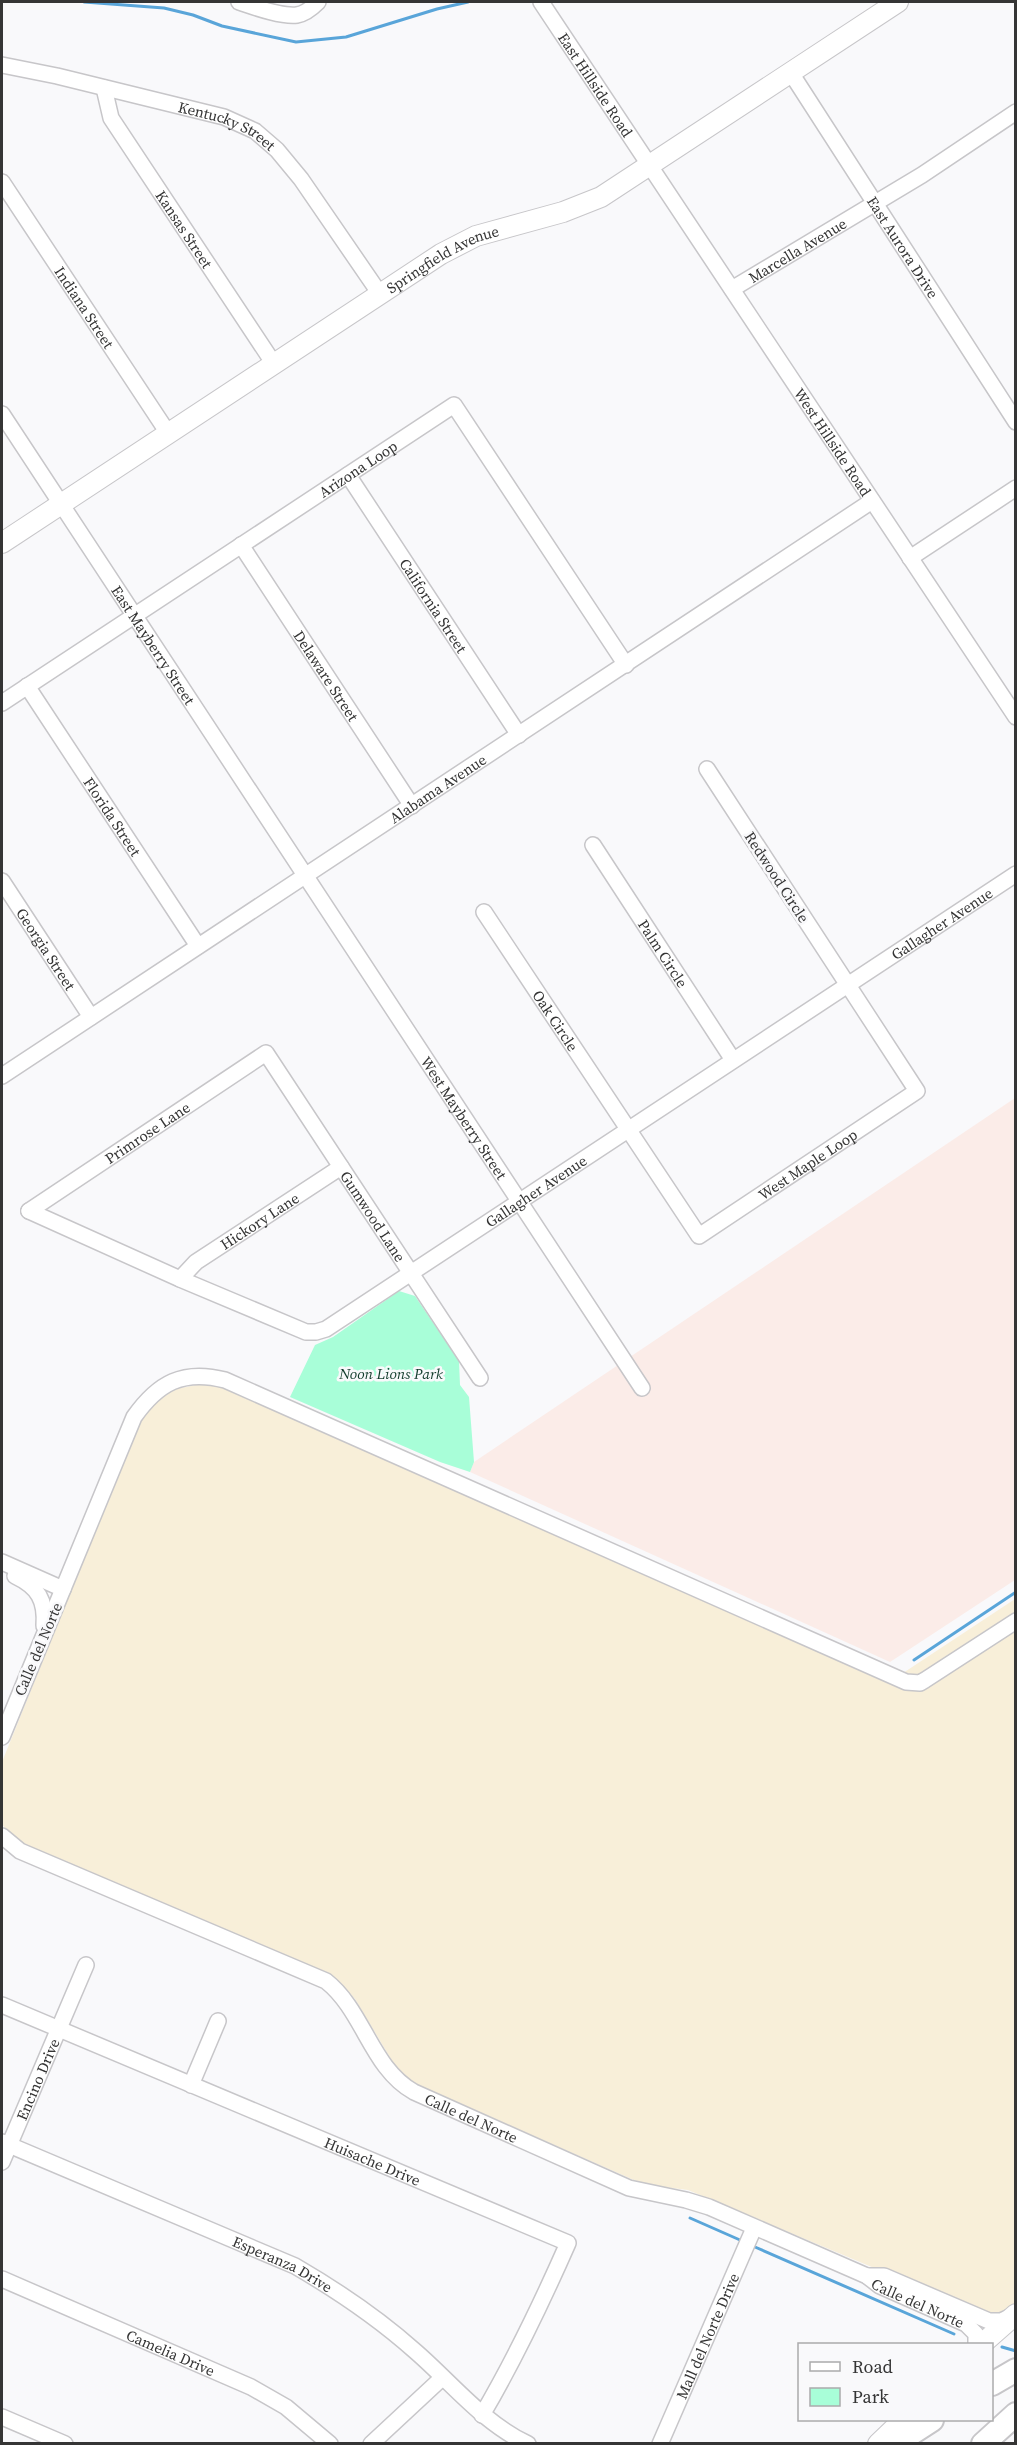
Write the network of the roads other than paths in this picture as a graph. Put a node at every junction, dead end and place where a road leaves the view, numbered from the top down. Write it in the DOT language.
graph roads {
  1 [pos="239,2"];
  2 [pos="318,2"];
  3 [pos="898,2"];
  4 [pos="543,4"];
  5 [pos="2,65"];
  6 [pos="791,73"];
  7 [pos="104,88"];
  8 [pos="1016,111"];
  9 [pos="651,166"];
  10 [pos="2,182"];
  11 [pos="874,202"];
  12 [pos="732,289"];
  13 [pos="380,294"];
  14 [pos="274,364"];
  15 [pos="2,414"];
  16 [pos="1016,422"];
  17 [pos="168,434"];
  18 [pos="348,475"];
  19 [pos="1016,488"];
  20 [pos="872,501"];
  21 [pos="60,505"];
  22 [pos="2,543"];
  23 [pos="241,545"];
  24 [pos="910,558"];
  25 [pos="134,616"];
  26 [pos="626,665"];
  27 [pos="27,686"];
  28 [pos="2,703"];
  29 [pos="1016,717"];
  30 [pos="519,735"];
  31 [pos="707,769"];
  32 [pos="412,806"];
  33 [pos="593,846"];
  34 [pos="1016,874"];
  35 [pos="305,876"];
  36 [pos="2,881"];
  37 [pos="484,912"];
  38 [pos="198,946"];
  39 [pos="847,985"];
  40 [pos="91,1017"];
  41 [pos="266,1053"];
  42 [pos="733,1060"];
  43 [pos="2,1076"];
  44 [pos="628,1130"];
  45 [pos="341,1167"];
  46 [pos="519,1201"];
  47 [pos="29,1210"];
  48 [pos="411,1273"];
  49 [pos="180,1279"];
  50 [pos="480,1378"];
  51 [pos="642,1388"];
  52 [pos="2,1562"];
  53 [pos="2,1570"];
  54 [pos="63,1589"];
  55 [pos="1016,1621"];
  56 [pos="44,1636"];
  57 [pos="2,1737"];
  58 [pos="2,1836"];
  59 [pos="86,1965"];
  60 [pos="2,2005"];
  61 [pos="218,2021"];
  62 [pos="58,2030"];
  63 [pos="191,2085"];
  64 [pos="5,2144"];
  65 [pos="2,2162"];
  66 [pos="754,2228"];
  67 [pos="867,2276"];
  68 [pos="2,2279"];
  69 [pos="1015,2314"];
  70 [pos="976,2343"];
  71 [pos="983,2343"];
  72 [pos="1016,2370"];
  73 [pos="442,2378"];
  74 [pos="993,2383"];
  75 [pos="1016,2414"];
  76 [pos="482,2415"];
  77 [pos="2,2417"];
  78 [pos="902,2421"];
  79 [pos="930,2421"];
  80 [pos="65,2444"];
  81 [pos="330,2444"];
  82 [pos="371,2444"];
  83 [pos="528,2444"];
  84 [pos="660,2444"];
  85 [pos="878,2444"];
  86 [pos="895,2444"];
  87 [pos="983,2444"];
  1 -- 2 [label="street"];
  3 -- 6 [label="main road, Springfield Avenue"];
  4 -- 9 [label="street, East Hillside Road"];
  5 -- 7 [label="street, Kentucky Street"];
  6 -- 9 [label="main road, Springfield Avenue"];
  6 -- 11 [label="street, East Aurora Drive"];
  7 -- 13 [label="street, Kentucky Street"];
  7 -- 14 [label="street, Kansas Street"];
  8 -- 11 [label="street, Marcella Avenue"];
  9 -- 12 [label="street, West Hillside Road"];
  9 -- 13 [label="main road, Springfield Avenue"];
  10 -- 17 [label="street, Indiana Street"];
  11 -- 12 [label="street, Marcella Avenue"];
  11 -- 16 [label="street, East Aurora Drive"];
  12 -- 20 [label="street, West Hillside Road"];
  13 -- 14 [label="main road, Springfield Avenue"];
  14 -- 17 [label="main road, Springfield Avenue"];
  15 -- 21 [label="street, East Mayberry Street"];
  17 -- 21 [label="main road, Springfield Avenue"];
  18 -- 23 [label="street, Arizona Loop"];
  18 -- 26 [label="street, Arizona Loop"];
  18 -- 30 [label="street, California Street"];
  19 -- 24 [label="street"];
  20 -- 24 [label="street, West Hillside Road"];
  20 -- 26 [label="street, Alabama Avenue"];
  21 -- 22 [label="main road, Springfield Avenue"];
  21 -- 25 [label="street, East Mayberry Street"];
  23 -- 25 [label="street, Arizona Loop"];
  23 -- 32 [label="street, Delaware Street"];
  24 -- 29 [label="street, West Hillside Road"];
  25 -- 27 [label="street, Arizona Loop"];
  25 -- 35 [label="street, East Mayberry Street"];
  26 -- 30 [label="street, Alabama Avenue"];
  27 -- 28 [label="street, Arizona Loop"];
  27 -- 38 [label="street, Florida Street"];
  30 -- 32 [label="street, Alabama Avenue"];
  31 -- 39 [label="street, Redwood Circle"];
  32 -- 35 [label="street, Alabama Avenue"];
  33 -- 42 [label="street, Palm Circle"];
  34 -- 39 [label="street, Gallagher Avenue"];
  35 -- 38 [label="street, Alabama Avenue"];
  35 -- 46 [label="street, West Mayberry Street"];
  36 -- 40 [label="street, Georgia Street"];
  37 -- 44 [label="street, Oak Circle"];
  38 -- 40 [label="street, Alabama Avenue"];
  39 -- 42 [label="street, Gallagher Avenue"];
  39 -- 44 [label="street, West Maple Loop"];
  40 -- 43 [label="street, Alabama Avenue"];
  41 -- 45 [label="street, Gumwood Lane"];
  41 -- 47 [label="street, Primrose Lane"];
  42 -- 44 [label="street, Gallagher Avenue"];
  44 -- 46 [label="street, Gallagher Avenue"];
  45 -- 48 [label="street, Gumwood Lane"];
  45 -- 49 [label="street, Hickory Lane"];
  46 -- 48 [label="street, Gallagher Avenue"];
  46 -- 51 [label="street, West Mayberry Street"];
  47 -- 49 [label="street, Gallagher Avenue"];
  48 -- 49 [label="street, Gallagher Avenue"];
  48 -- 50 [label="street, Gumwood Lane"];
  52 -- 54 [label="street, Calle del Norte"];
  53 -- 56 [label="street"];
  54 -- 55 [label="street"];
  54 -- 56 [label="street, Calle del Norte"];
  56 -- 57 [label="street, Calle del Norte"];
  58 -- 66 [label="street, Calle del Norte"];
  59 -- 62 [label="street, Encino Drive"];
  60 -- 62 [label="street, Huisache Drive"];
  61 -- 63 [label="street"];
  62 -- 63 [label="street, Huisache Drive"];
  62 -- 64 [label="street, Encino Drive"];
  63 -- 76 [label="street, Huisache Drive"];
  64 -- 65 [label="street, Encino Drive"];
  64 -- 73 [label="street, Esperanza Drive"];
  66 -- 67 [label="street, Calle del Norte"];
  66 -- 84 [label="street, Mall del Norte Drive"];
  67 -- 69 [label="street"];
  67 -- 70 [label="street, Calle del Norte"];
  68 -- 81 [label="street, Camelia Drive"];
  69 -- 71 [label="main road"];
  72 -- 74 [label="highway"];
  73 -- 76 [label="street, Esperanza Drive"];
  73 -- 82 [label="street"];
  75 -- 87 [label="highway"];
  76 -- 83 [label="street, Esperanza Drive"];
  77 -- 80 [label="street"];
  78 -- 85 [label="main road"];
  79 -- 86 [label="highway"];
}
